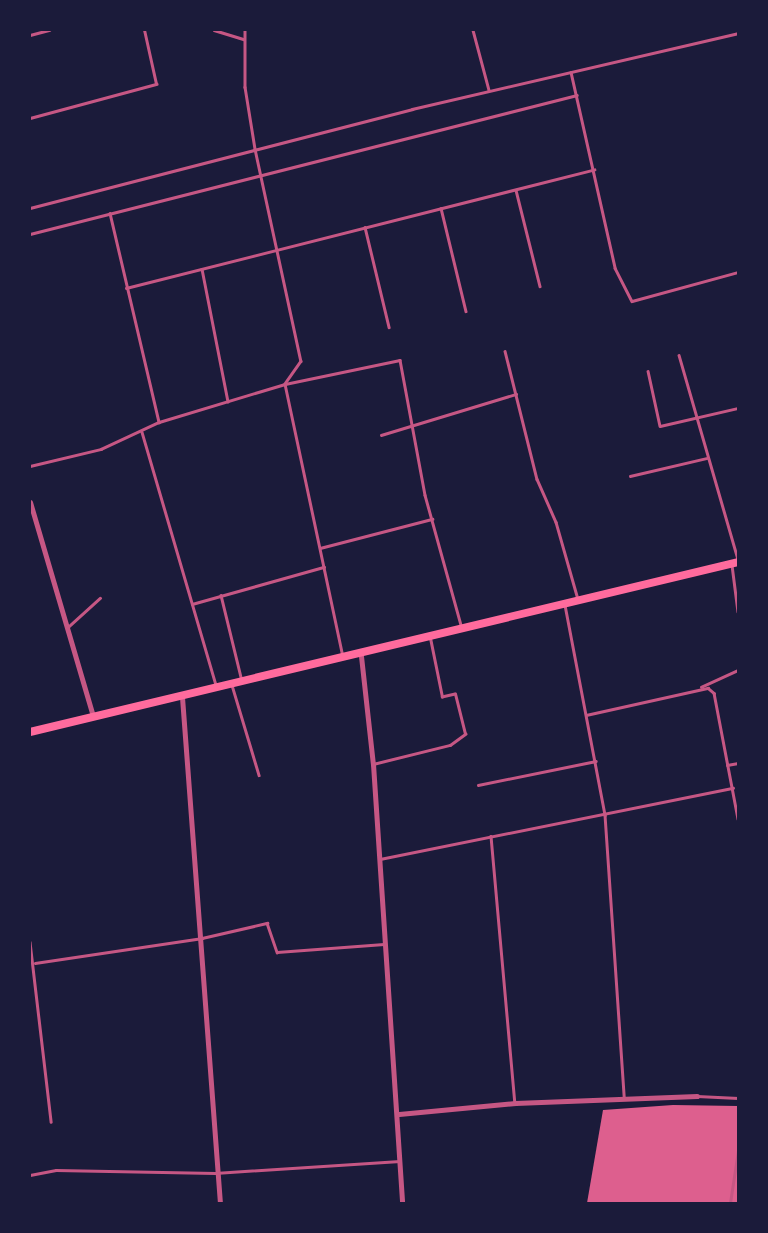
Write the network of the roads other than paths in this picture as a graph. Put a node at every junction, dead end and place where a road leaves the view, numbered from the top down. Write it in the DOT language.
graph roads {
  1 [pos="49,30"];
  2 [pos="144,30"];
  3 [pos="214,30"];
  4 [pos="245,30"];
  5 [pos="473,30"];
  6 [pos="738,33"];
  7 [pos="30,35"];
  8 [pos="244,39"];
  9 [pos="571,72"];
  10 [pos="489,90"];
  11 [pos="577,95"];
  12 [pos="30,118"];
  13 [pos="255,149"];
  14 [pos="594,170"];
  15 [pos="261,174"];
  16 [pos="516,189"];
  17 [pos="30,208"];
  18 [pos="441,208"];
  19 [pos="110,213"];
  20 [pos="366,227"];
  21 [pos="30,234"];
  22 [pos="279,249"];
  23 [pos="202,268"];
  24 [pos="738,272"];
  25 [pos="540,286"];
  26 [pos="126,288"];
  27 [pos="466,311"];
  28 [pos="390,327"];
  29 [pos="506,351"];
  30 [pos="679,355"];
  31 [pos="648,371"];
  32 [pos="285,384"];
  33 [pos="516,394"];
  34 [pos="228,401"];
  35 [pos="738,408"];
  36 [pos="696,419"];
  37 [pos="158,422"];
  38 [pos="413,426"];
  39 [pos="142,432"];
  40 [pos="382,435"];
  41 [pos="707,458"];
  42 [pos="30,466"];
  43 [pos="630,476"];
  44 [pos="30,502"];
  45 [pos="432,519"];
  46 [pos="320,548"];
  47 [pos="736,563"];
  48 [pos="324,567"];
  49 [pos="221,596"];
  50 [pos="100,598"];
  51 [pos="578,601"];
  52 [pos="192,604"];
  53 [pos="565,604"];
  54 [pos="738,612"];
  55 [pos="68,627"];
  56 [pos="463,629"];
  57 [pos="430,637"];
  58 [pos="361,656"];
  59 [pos="344,660"];
  60 [pos="738,670"];
  61 [pos="243,682"];
  62 [pos="232,685"];
  63 [pos="698,688"];
  64 [pos="217,689"];
  65 [pos="182,697"];
  66 [pos="586,715"];
  67 [pos="93,716"];
  68 [pos="30,732"];
  69 [pos="596,761"];
  70 [pos="738,763"];
  71 [pos="373,764"];
  72 [pos="727,765"];
  73 [pos="259,775"];
  74 [pos="478,785"];
  75 [pos="733,788"];
  76 [pos="605,815"];
  77 [pos="738,819"];
  78 [pos="491,836"];
  79 [pos="379,860"];
  80 [pos="202,938"];
  81 [pos="30,942"];
  82 [pos="386,944"];
  83 [pos="35,963"];
  84 [pos="696,1096"];
  85 [pos="624,1097"];
  86 [pos="738,1098"];
  87 [pos="515,1103"];
  88 [pos="399,1114"];
  89 [pos="51,1122"];
  90 [pos="738,1151"];
  91 [pos="401,1161"];
  92 [pos="215,1173"];
  93 [pos="30,1175"];
  94 [pos="220,1203"];
  95 [pos="402,1203"];
  96 [pos="730,1203"];
  1 -- 7 [label="lane"];
  2 -- 12 [label="lane"];
  3 -- 8 [label="lane"];
  4 -- 8 [label="lane"];
  5 -- 10 [label="lane"];
  6 -- 9 [label="lane"];
  8 -- 13 [label="lane"];
  9 -- 10 [label="lane"];
  9 -- 11 [label="lane"];
  10 -- 13 [label="lane"];
  11 -- 14 [label="lane"];
  11 -- 15 [label="lane"];
  13 -- 15 [label="lane"];
  13 -- 17 [label="lane"];
  14 -- 16 [label="lane"];
  14 -- 24 [label="lane"];
  15 -- 19 [label="lane"];
  15 -- 22 [label="lane"];
  16 -- 18 [label="lane"];
  16 -- 25 [label="lane"];
  18 -- 20 [label="lane"];
  18 -- 27 [label="lane"];
  19 -- 21 [label="lane"];
  19 -- 26 [label="lane"];
  20 -- 22 [label="lane"];
  20 -- 28 [label="lane"];
  22 -- 23 [label="lane"];
  22 -- 32 [label="lane"];
  23 -- 26 [label="lane"];
  23 -- 34 [label="lane"];
  26 -- 37 [label="lane"];
  29 -- 33 [label="lane"];
  30 -- 36 [label="lane"];
  31 -- 36 [label="lane"];
  32 -- 34 [label="lane"];
  32 -- 38 [label="lane"];
  32 -- 46 [label="lane"];
  33 -- 38 [label="lane"];
  33 -- 51 [label="lane"];
  34 -- 37 [label="lane"];
  35 -- 36 [label="lane"];
  36 -- 41 [label="lane"];
  37 -- 39 [label="lane"];
  38 -- 40 [label="lane"];
  38 -- 45 [label="lane"];
  39 -- 42 [label="lane"];
  39 -- 52 [label="lane"];
  41 -- 43 [label="lane"];
  41 -- 47 [label="lane"];
  44 -- 55 [label="street"];
  45 -- 46 [label="lane"];
  45 -- 56 [label="lane"];
  46 -- 48 [label="lane"];
  47 -- 51 [label="main road"];
  47 -- 54 [label="lane"];
  48 -- 49 [label="lane"];
  48 -- 59 [label="lane"];
  49 -- 52 [label="lane"];
  49 -- 61 [label="lane"];
  50 -- 55 [label="lane"];
  51 -- 53 [label="main road"];
  52 -- 64 [label="lane"];
  53 -- 56 [label="main road"];
  53 -- 66 [label="lane"];
  55 -- 67 [label="street"];
  56 -- 57 [label="main road"];
  57 -- 58 [label="main road"];
  57 -- 71 [label="lane"];
  58 -- 59 [label="main road"];
  58 -- 71 [label="street"];
  59 -- 61 [label="main road"];
  60 -- 63 [label="lane"];
  61 -- 62 [label="main road"];
  62 -- 64 [label="main road"];
  62 -- 73 [label="lane"];
  63 -- 66 [label="lane"];
  63 -- 72 [label="lane"];
  64 -- 65 [label="main road"];
  65 -- 67 [label="main road"];
  65 -- 80 [label="street"];
  66 -- 69 [label="lane"];
  67 -- 68 [label="main road"];
  69 -- 74 [label="lane"];
  69 -- 76 [label="lane"];
  70 -- 72 [label="lane"];
  71 -- 79 [label="street"];
  72 -- 75 [label="lane"];
  75 -- 76 [label="lane"];
  75 -- 77 [label="lane"];
  76 -- 78 [label="lane"];
  76 -- 85 [label="lane"];
  78 -- 79 [label="lane"];
  78 -- 87 [label="lane"];
  79 -- 82 [label="street"];
  80 -- 82 [label="lane"];
  80 -- 83 [label="lane"];
  80 -- 92 [label="street"];
  81 -- 83 [label="lane"];
  82 -- 88 [label="street"];
  83 -- 89 [label="lane"];
  84 -- 85 [label="street"];
  84 -- 86 [label="lane"];
  85 -- 87 [label="street"];
  87 -- 88 [label="street"];
  88 -- 91 [label="street"];
  90 -- 96 [label="lane"];
  91 -- 92 [label="lane"];
  91 -- 95 [label="street"];
  92 -- 93 [label="lane"];
  92 -- 94 [label="street"];
}
